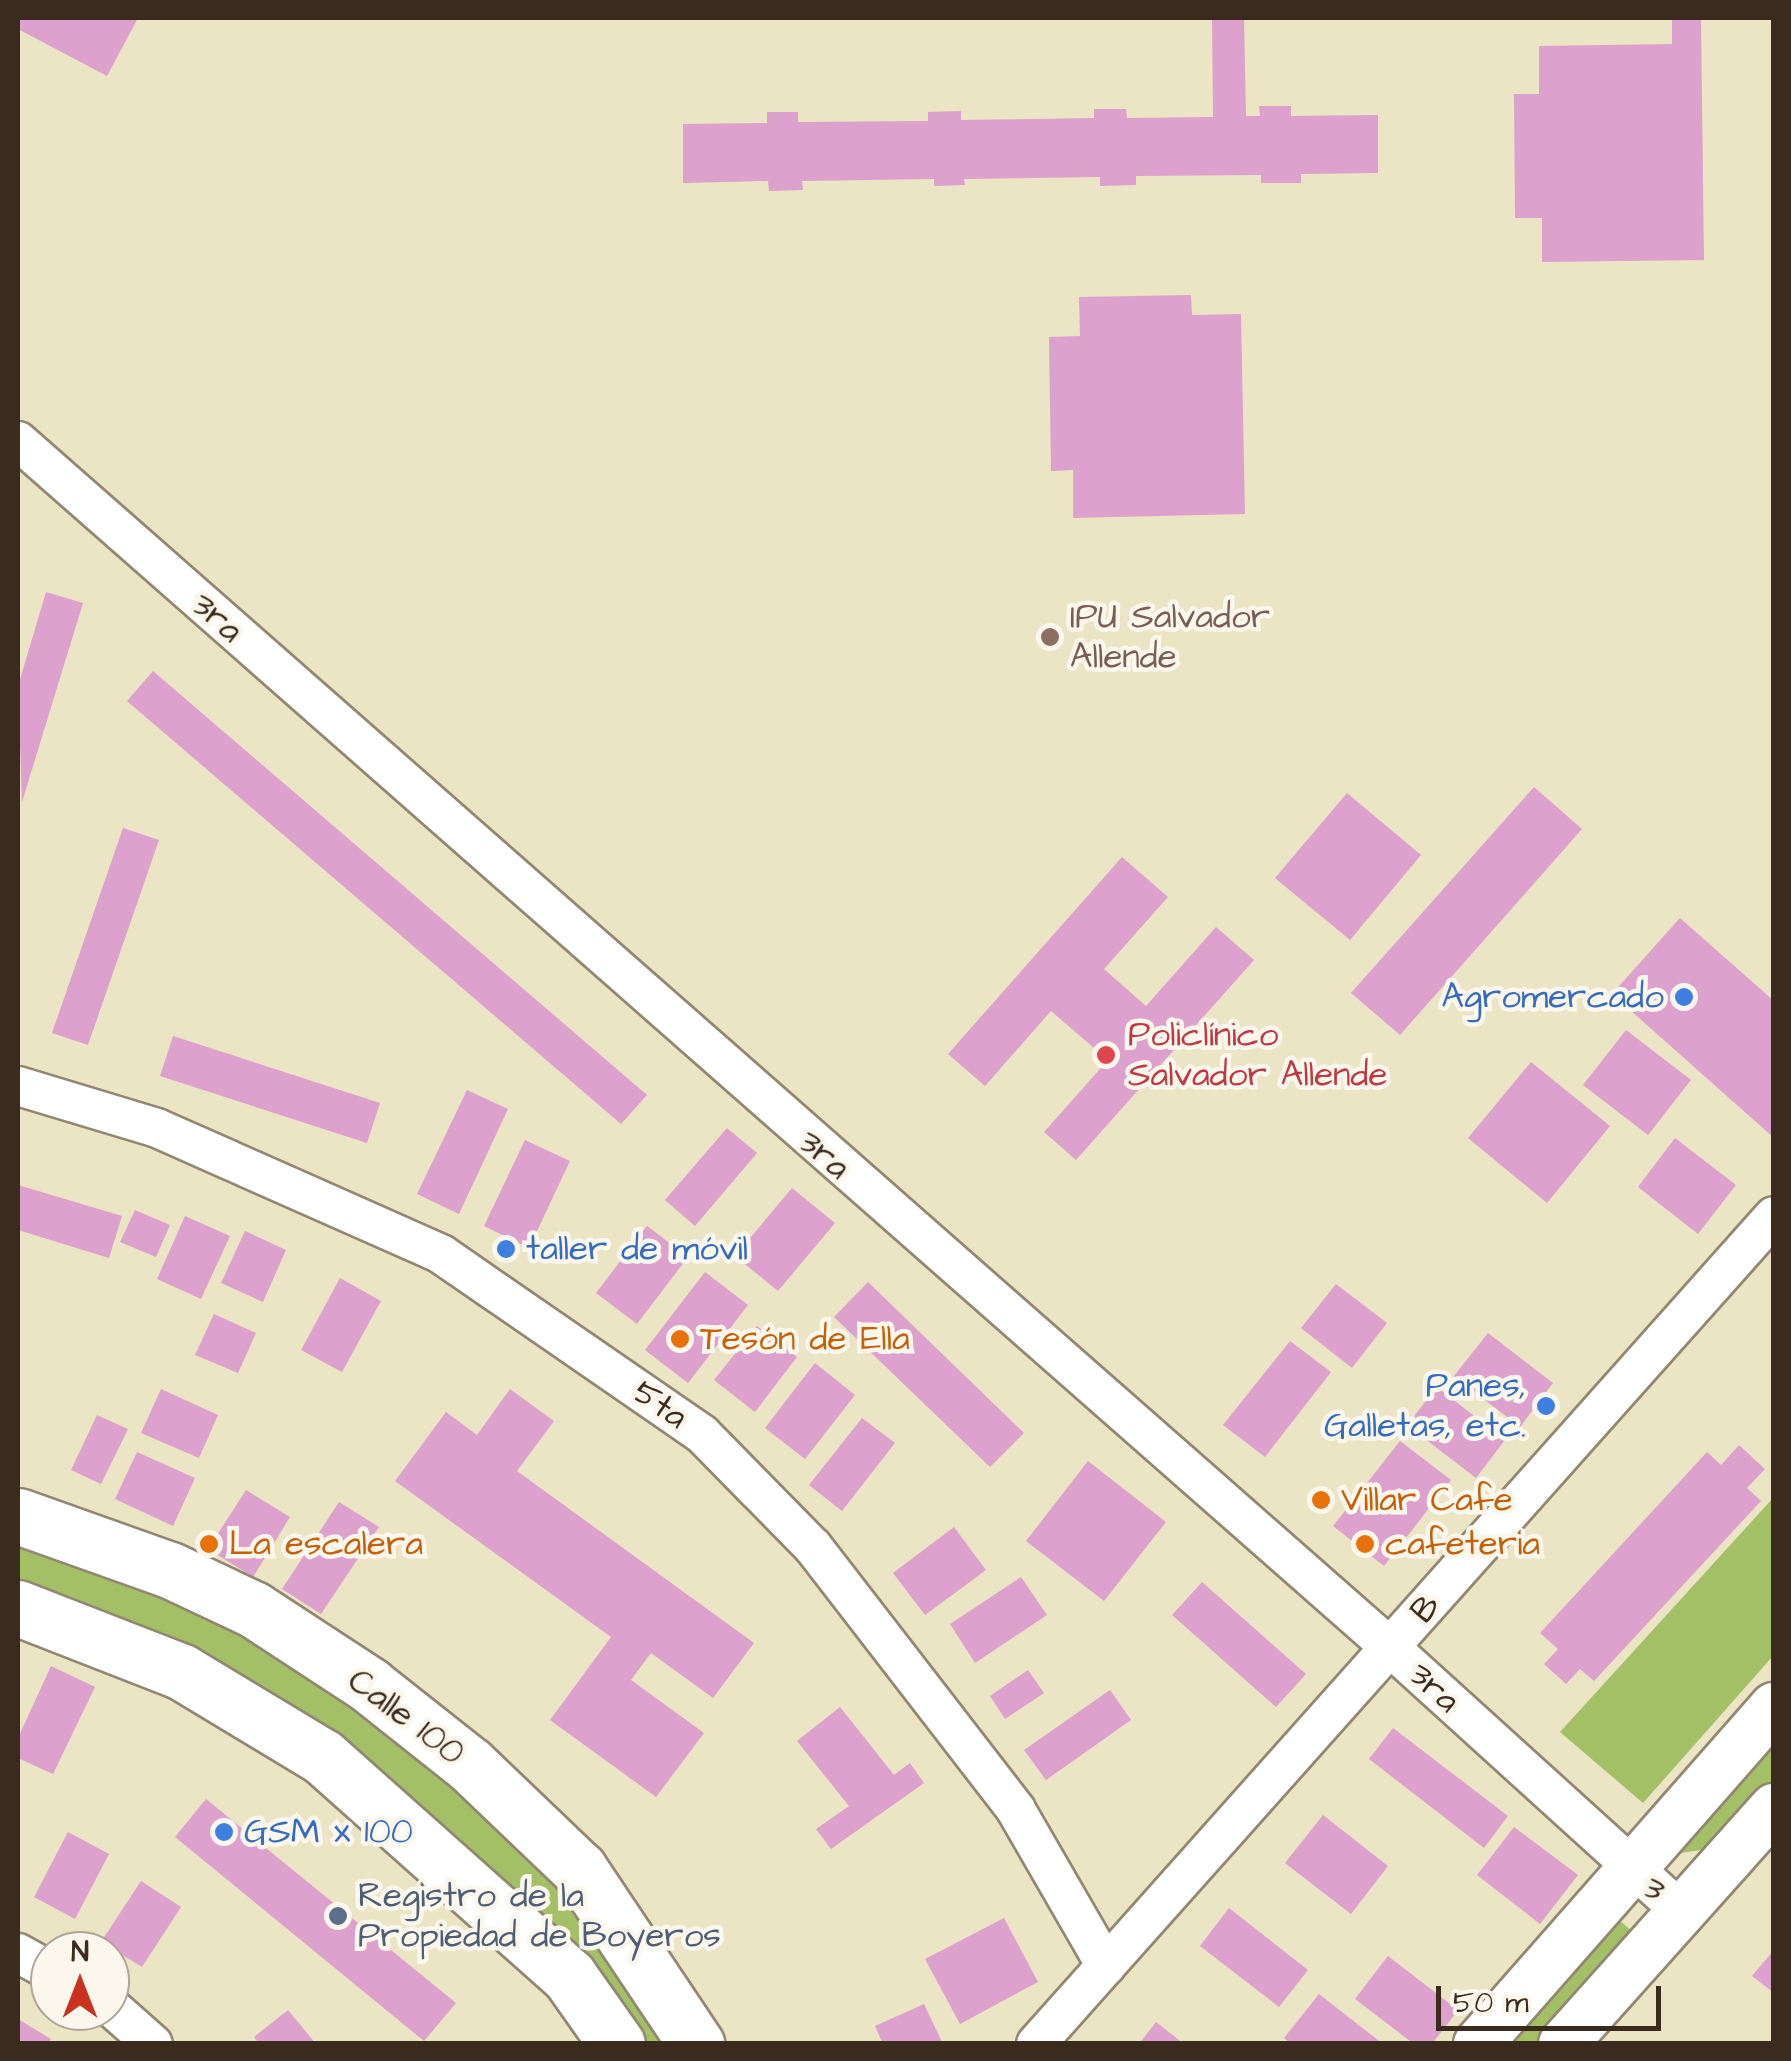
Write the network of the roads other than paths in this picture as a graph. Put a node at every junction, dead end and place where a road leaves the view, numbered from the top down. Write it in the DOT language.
graph roads {
  1 [pos="18,441"];
  2 [pos="18,1086"];
  3 [pos="1774,1216"];
  4 [pos="18,1516"];
  5 [pos="18,1608"];
  6 [pos="1391,1648"];
  7 [pos="1774,1706"];
  8 [pos="1774,1808"];
  9 [pos="1630,1868"];
  10 [pos="1679,1909"];
  11 [pos="1106,1966"];
  12 [pos="130,2024"];
  13 [pos="153,2044"];
  14 [pos="617,2044"];
  15 [pos="696,2044"];
  16 [pos="1036,2044"];
  17 [pos="1478,2044"];
  18 [pos="1562,2044"];
  1 -- 6 [label="street, 3ra"];
  2 -- 11 [label="street, 5ta"];
  3 -- 6 [label="street, B"];
  4 -- 15 [label="highway, Calle 100"];
  5 -- 14 [label="highway"];
  6 -- 9 [label="street, 3ra"];
  6 -- 11 [label="street, B"];
  7 -- 9 [label="main road"];
  8 -- 10 [label="main road"];
  9 -- 10 [label="street, 3"];
  9 -- 17 [label="main road"];
  10 -- 18 [label="main road"];
  11 -- 16 [label="street, B"];
  12 -- 13 [label="street"];
}
